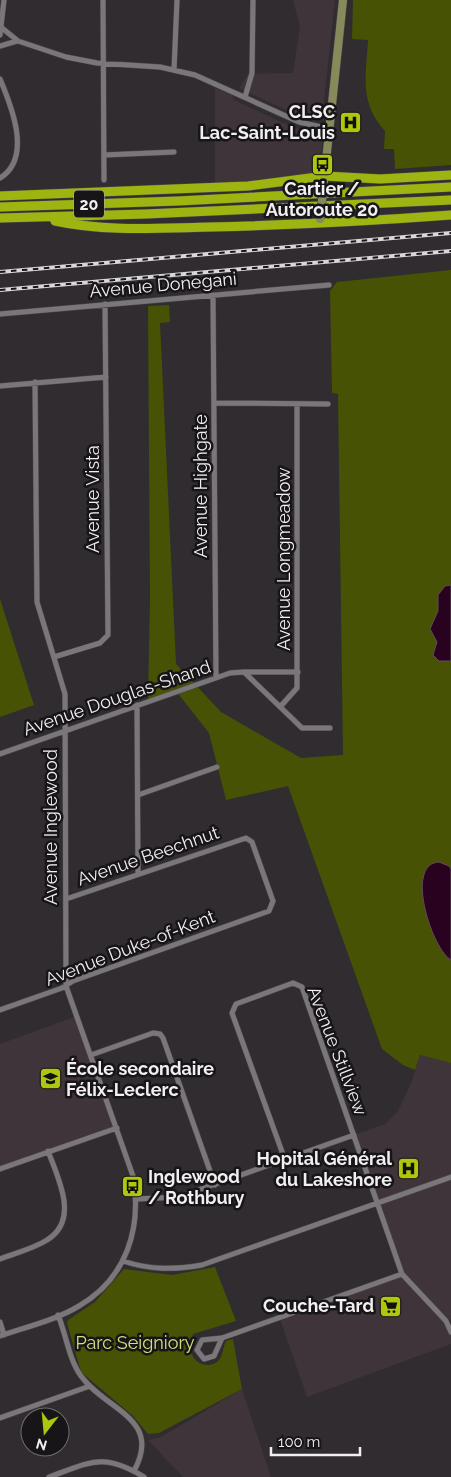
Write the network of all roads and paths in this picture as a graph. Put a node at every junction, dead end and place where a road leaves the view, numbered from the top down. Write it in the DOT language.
graph roads {
  1 [pos="0,0"];
  2 [pos="4,0"];
  3 [pos="103,0"];
  4 [pos="177,0"];
  5 [pos="253,0"];
  6 [pos="343,0"];
  7 [pos="2,28"];
  8 [pos="0,35"];
  9 [pos="18,41"];
  10 [pos="0,46"];
  11 [pos="104,63"];
  12 [pos="174,70"];
  13 [pos="0,79"];
  14 [pos="245,97"];
  15 [pos="330,129"];
  16 [pos="174,152"];
  17 [pos="104,155"];
  18 [pos="451,175"];
  19 [pos="0,178"];
  20 [pos="324,179"];
  21 [pos="104,180"];
  22 [pos="451,188"];
  23 [pos="0,196"];
  24 [pos="451,200"];
  25 [pos="0,207"];
  26 [pos="451,215"];
  27 [pos="0,218"];
  28 [pos="38,218"];
  29 [pos="320,221"];
  30 [pos="329,285"];
  31 [pos="213,295"];
  32 [pos="105,304"];
  33 [pos="0,314"];
  34 [pos="106,377"];
  35 [pos="35,382"];
  36 [pos="0,386"];
  37 [pos="214,403"];
  38 [pos="297,404"];
  39 [pos="328,404"];
  40 [pos="54,657"];
  41 [pos="244,672"];
  42 [pos="298,672"];
  43 [pos="216,677"];
  44 [pos="137,705"];
  45 [pos="280,707"];
  46 [pos="330,728"];
  47 [pos="65,730"];
  48 [pos="0,754"];
  49 [pos="216,767"];
  50 [pos="138,795"];
  51 [pos="138,874"];
  52 [pos="66,899"];
  53 [pos="269,911"];
  54 [pos="66,986"];
  55 [pos="0,1010"];
  56 [pos="91,1055"];
  57 [pos="117,1128"];
  58 [pos="354,1135"];
  59 [pos="48,1151"];
  60 [pos="284,1160"];
  61 [pos="0,1168"];
  62 [pos="451,1177"];
  63 [pos="215,1185"];
  64 [pos="137,1199"];
  65 [pos="378,1202"];
  66 [pos="0,1259"];
  67 [pos="123,1261"];
  68 [pos="402,1274"];
  69 [pos="58,1315"];
  70 [pos="0,1322"];
  71 [pos="451,1332"];
  72 [pos="2,1335"];
  73 [pos="222,1338"];
  74 [pos="90,1386"];
  75 [pos="0,1418"];
  76 [pos="134,1471"];
  77 [pos="53,1476"];
  78 [pos="144,1477"];
  1 -- 2 [label="street"];
  2 -- 7 [label="street"];
  3 -- 11 [label="street"];
  4 -- 12 [label="street"];
  5 -- 14 [label="street"];
  6 -- 15 [label="street"];
  7 -- 8 [label="street"];
  7 -- 9 [label="street"];
  9 -- 10 [label="street"];
  9 -- 11 [label="street"];
  11 -- 12 [label="street"];
  11 -- 17 [label="street"];
  12 -- 14 [label="street"];
  13 -- 19 [label="street"];
  14 -- 15 [label="street"];
  15 -- 20 [label="street"];
  16 -- 17 [label="street"];
  17 -- 21 [label="street"];
  18 -- 20 [label="highway"];
  20 -- 23 [label="highway"];
  20 -- 29 [label="street, bridge"];
  22 -- 25 [label="highway, 20"];
  24 -- 28 [label="highway, 20"];
  26 -- 29 [label="highway"];
  27 -- 28 [label="highway, 20"];
  28 -- 29 [label="highway"];
  30 -- 31 [label="street, Avenue Donegani"];
  31 -- 32 [label="street, Avenue Donegani"];
  31 -- 37 [label="street, Avenue Highgate"];
  32 -- 33 [label="street, Avenue Donegani"];
  32 -- 34 [label="street, Avenue Vista"];
  34 -- 35 [label="street"];
  34 -- 40 [label="street, Avenue Vista"];
  35 -- 36 [label="street"];
  35 -- 40 [label="street, Avenue Inglewood"];
  37 -- 38 [label="street"];
  37 -- 43 [label="street, Avenue Highgate"];
  38 -- 39 [label="street"];
  38 -- 42 [label="street, Avenue Longmeadow"];
  40 -- 47 [label="street, Avenue Inglewood"];
  41 -- 42 [label="street, Avenue Douglas-Shand"];
  41 -- 43 [label="street, Avenue Douglas-Shand"];
  41 -- 45 [label="street"];
  42 -- 45 [label="street, Avenue Longmeadow"];
  43 -- 44 [label="street, Avenue Douglas-Shand"];
  44 -- 47 [label="street, Avenue Douglas-Shand"];
  44 -- 50 [label="street"];
  45 -- 46 [label="street"];
  47 -- 48 [label="street, Avenue Douglas-Shand"];
  47 -- 52 [label="street, Avenue Inglewood"];
  49 -- 50 [label="street"];
  50 -- 51 [label="street"];
  51 -- 52 [label="street, Avenue Beechnut"];
  51 -- 53 [label="street, Avenue Beechnut"];
  52 -- 54 [label="street, Avenue Inglewood"];
  53 -- 54 [label="street, Avenue Duke-of-Kent"];
  54 -- 55 [label="street, Avenue Duke-of-Kent"];
  54 -- 56 [label="street, Avenue Inglewood"];
  56 -- 57 [label="street, Avenue Inglewood"];
  56 -- 63 [label="street"];
  57 -- 59 [label="street"];
  57 -- 64 [label="street, Avenue Inglewood"];
  58 -- 60 [label="street"];
  58 -- 60 [label="street, Avenue Stillview"];
  58 -- 65 [label="street, Avenue Stillview"];
  59 -- 61 [label="street"];
  59 -- 66 [label="street"];
  60 -- 63 [label="street"];
  62 -- 65 [label="street"];
  63 -- 64 [label="street"];
  64 -- 67 [label="street, Avenue Inglewood"];
  65 -- 67 [label="street"];
  65 -- 68 [label="street, Avenue Stillview"];
  67 -- 69 [label="street, Avenue Inglewood"];
  68 -- 71 [label="street, Avenue Stillview"];
  68 -- 73 [label="street"];
  69 -- 72 [label="street, Avenue Inglewood"];
  69 -- 74 [label="street"];
  70 -- 72 [label="street"];
  73 -- 73 [label="street"];
  74 -- 75 [label="street"];
  74 -- 76 [label="street"];
  76 -- 77 [label="street"];
  76 -- 78 [label="street"];
}
